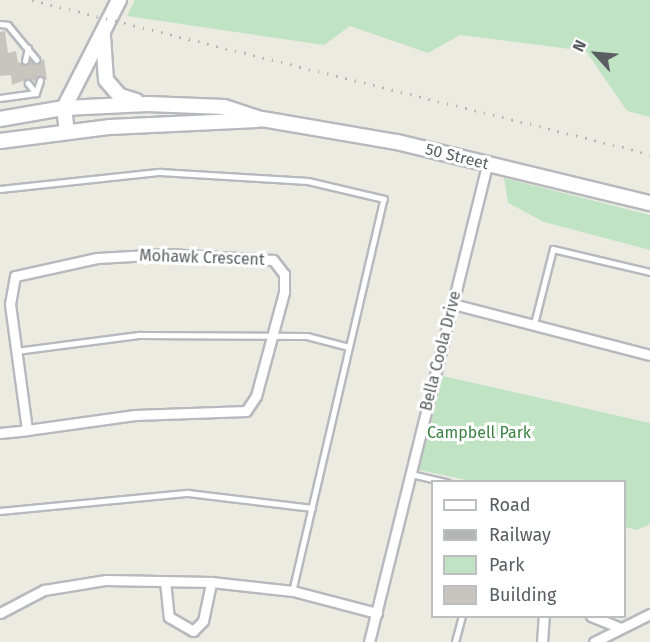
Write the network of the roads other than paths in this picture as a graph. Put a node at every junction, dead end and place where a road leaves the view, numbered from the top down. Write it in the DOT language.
graph roads {
  1 [pos="119,0"];
  2 [pos="0,24"];
  3 [pos="103,34"];
  4 [pos="28,48"];
  5 [pos="37,60"];
  6 [pos="25,61"];
  7 [pos="40,81"];
  8 [pos="28,83"];
  9 [pos="36,93"];
  10 [pos="0,98"];
  11 [pos="148,104"];
  12 [pos="64,108"];
  13 [pos="0,119"];
  14 [pos="262,119"];
  15 [pos="67,132"];
  16 [pos="0,141"];
  17 [pos="487,165"];
  18 [pos="0,189"];
  19 [pos="650,203"];
  20 [pos="650,272"];
  21 [pos="453,304"];
  22 [pos="534,324"];
  23 [pos="273,335"];
  24 [pos="349,347"];
  25 [pos="16,351"];
  26 [pos="650,355"];
  27 [pos="27,430"];
  28 [pos="0,433"];
  29 [pos="411,474"];
  30 [pos="438,480"];
  31 [pos="312,508"];
  32 [pos="0,511"];
  33 [pos="165,581"];
  34 [pos="211,582"];
  35 [pos="293,591"];
  36 [pos="377,612"];
  37 [pos="0,613"];
  38 [pos="650,614"];
  39 [pos="461,618"];
  40 [pos="544,618"];
  41 [pos="596,618"];
  42 [pos="620,628"];
  43 [pos="369,642"];
  44 [pos="455,642"];
  45 [pos="542,642"];
  46 [pos="594,642"];
  1 -- 3 [label="main road"];
  2 -- 4 [label="lane"];
  3 -- 11 [label="main road"];
  3 -- 12 [label="main road"];
  4 -- 5 [label="lane"];
  4 -- 6 [label="lane"];
  7 -- 9 [label="lane"];
  8 -- 9 [label="lane"];
  9 -- 10 [label="lane"];
  11 -- 12 [label="main road, 50 Street"];
  11 -- 14 [label="main road, 50 Street"];
  12 -- 13 [label="main road, 50 Street"];
  12 -- 15 [label="main road"];
  14 -- 15 [label="main road, 50 Street"];
  14 -- 17 [label="main road, 50 Street"];
  15 -- 16 [label="main road, 50 Street"];
  17 -- 19 [label="main road, 50 Street"];
  17 -- 21 [label="street, Bella Coola Drive"];
  18 -- 24 [label="lane"];
  20 -- 22 [label="lane"];
  21 -- 22 [label="street"];
  21 -- 29 [label="street, Bella Coola Drive"];
  22 -- 26 [label="street"];
  23 -- 24 [label="lane"];
  23 -- 25 [label="lane"];
  23 -- 25 [label="street, Mohawk Crescent"];
  23 -- 27 [label="street, Mohawk Crescent"];
  24 -- 31 [label="lane"];
  25 -- 27 [label="street, Mohawk Crescent"];
  27 -- 28 [label="street, Mohawk Crescent"];
  29 -- 30 [label="lane"];
  29 -- 36 [label="street, Bella Coola Drive"];
  31 -- 32 [label="lane"];
  31 -- 35 [label="lane"];
  33 -- 34 [label="street"];
  33 -- 34 [label="street"];
  33 -- 37 [label="street"];
  34 -- 35 [label="street"];
  35 -- 36 [label="street"];
  36 -- 43 [label="street, Bella Coola Drive"];
  38 -- 42 [label="street"];
  39 -- 44 [label="lane"];
  40 -- 45 [label="street"];
  41 -- 42 [label="street"];
  42 -- 46 [label="street"];
}
